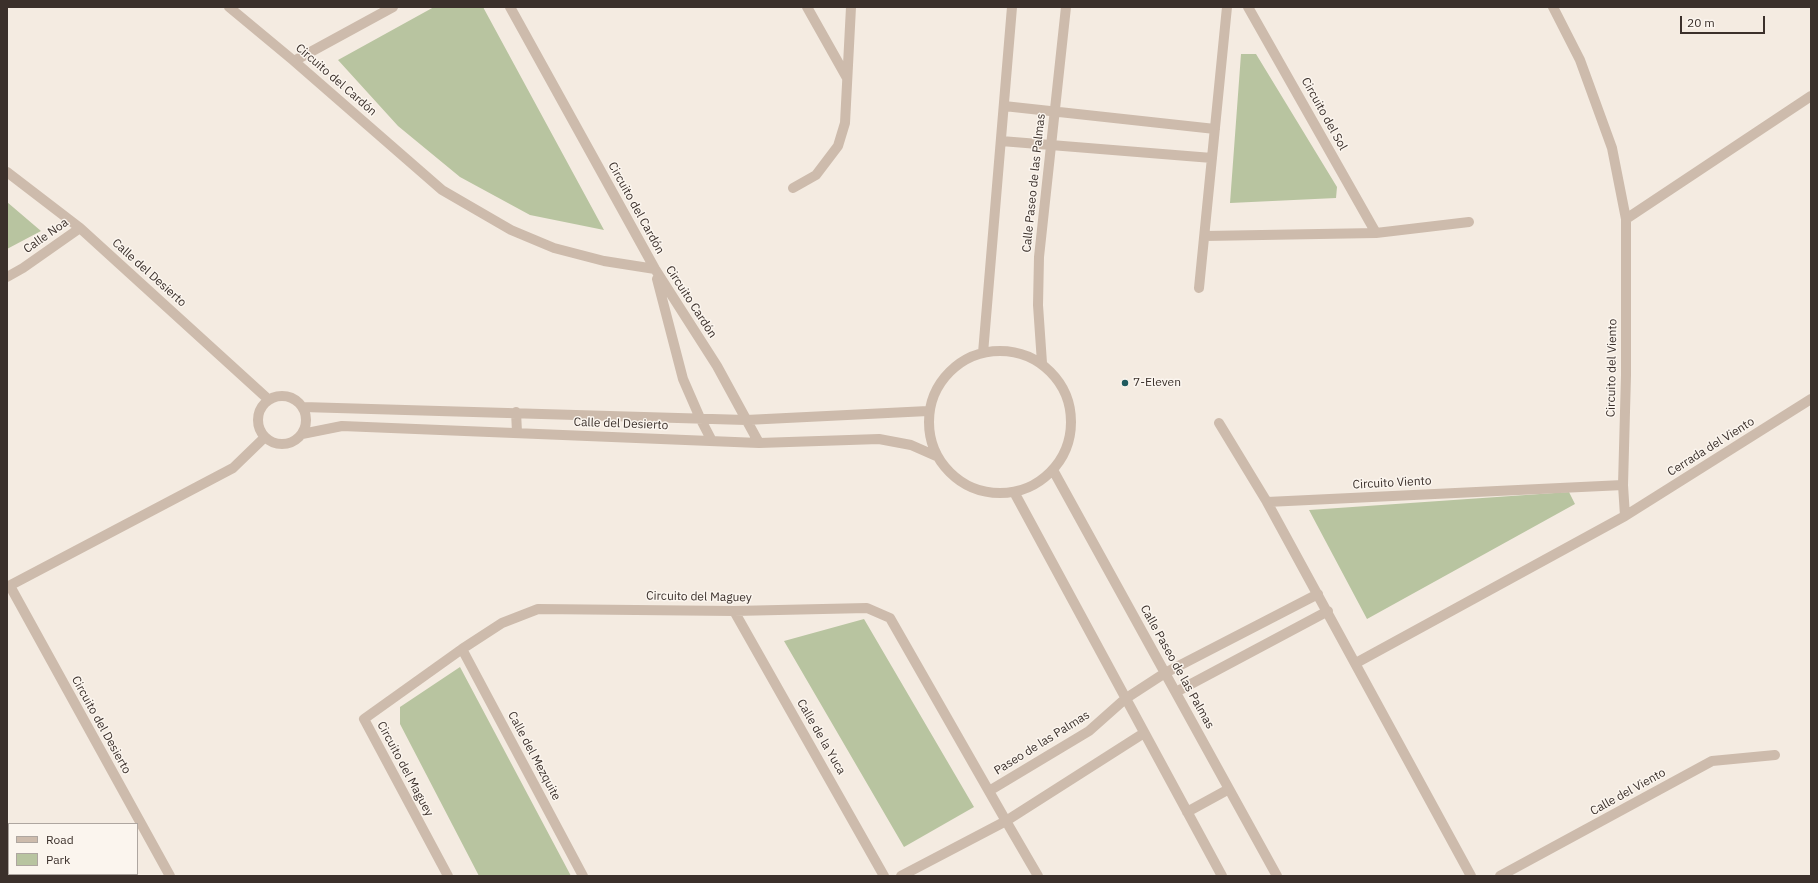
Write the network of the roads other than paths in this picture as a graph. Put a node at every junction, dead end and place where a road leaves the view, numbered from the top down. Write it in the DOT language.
graph roads {
  1 [pos="229,7"];
  2 [pos="393,7"];
  3 [pos="510,7"];
  4 [pos="808,7"];
  5 [pos="851,7"];
  6 [pos="1012,7"];
  7 [pos="1066,7"];
  8 [pos="1227,7"];
  9 [pos="1248,7"];
  10 [pos="1553,7"];
  11 [pos="294,61"];
  12 [pos="847,78"];
  13 [pos="1811,96"];
  14 [pos="1004,106"];
  15 [pos="1054,111"];
  16 [pos="1215,129"];
  17 [pos="1001,141"];
  18 [pos="1051,145"];
  19 [pos="1212,158"];
  20 [pos="7,172"];
  21 [pos="793,188"];
  22 [pos="1626,219"];
  23 [pos="1469,222"];
  24 [pos="80,228"];
  25 [pos="1376,233"];
  26 [pos="1205,236"];
  27 [pos="655,269"];
  28 [pos="7,277"];
  29 [pos="1199,288"];
  30 [pos="983,353"];
  31 [pos="1042,363"];
  32 [pos="1811,399"];
  33 [pos="269,400"];
  34 [pos="303,407"];
  35 [pos="928,411"];
  36 [pos="516,412"];
  37 [pos="700,418"];
  38 [pos="746,420"];
  39 [pos="1219,423"];
  40 [pos="517,432"];
  41 [pos="302,434"];
  42 [pos="265,437"];
  43 [pos="712,441"];
  44 [pos="759,443"];
  45 [pos="936,456"];
  46 [pos="1053,470"];
  47 [pos="1623,485"];
  48 [pos="1014,492"];
  49 [pos="1267,502"];
  50 [pos="1625,516"];
  51 [pos="8,587"];
  52 [pos="1318,594"];
  53 [pos="734,611"];
  54 [pos="1328,611"];
  55 [pos="462,649"];
  56 [pos="1356,663"];
  57 [pos="1165,673"];
  58 [pos="1176,692"];
  59 [pos="1125,699"];
  60 [pos="1144,733"];
  61 [pos="1775,755"];
  62 [pos="1229,789"];
  63 [pos="989,791"];
  64 [pos="1187,812"];
  65 [pos="1006,821"];
  66 [pos="170,876"];
  67 [pos="448,876"];
  68 [pos="583,876"];
  69 [pos="884,876"];
  70 [pos="901,876"];
  71 [pos="1038,876"];
  72 [pos="1222,876"];
  73 [pos="1277,876"];
  74 [pos="1471,876"];
  75 [pos="1500,876"];
  1 -- 11 [label="street, Circuito del Cardón"];
  2 -- 11 [label="street"];
  3 -- 27 [label="street, Circuito del Cardón"];
  4 -- 12 [label="street"];
  5 -- 12 [label="street"];
  6 -- 14 [label="street"];
  7 -- 15 [label="street, Calle Paseo de las Palmas"];
  8 -- 16 [label="street"];
  9 -- 25 [label="street, Circuito del Sol"];
  10 -- 22 [label="street, Circuito del Viento"];
  11 -- 27 [label="street, Circuito del Cardón"];
  12 -- 21 [label="street"];
  13 -- 22 [label="street"];
  14 -- 15 [label="street"];
  14 -- 17 [label="street"];
  15 -- 16 [label="street"];
  15 -- 18 [label="street, Calle Paseo de las Palmas"];
  16 -- 19 [label="street"];
  17 -- 18 [label="street"];
  17 -- 30 [label="street"];
  18 -- 19 [label="street"];
  18 -- 31 [label="street, Calle Paseo de las Palmas"];
  19 -- 26 [label="street"];
  20 -- 24 [label="street, Calle del Desierto"];
  22 -- 47 [label="street, Circuito del Viento"];
  23 -- 25 [label="street"];
  24 -- 28 [label="street, Calle Noa"];
  24 -- 33 [label="street, Calle del Desierto"];
  25 -- 26 [label="street"];
  26 -- 29 [label="street"];
  27 -- 37 [label="street, Circuito Cardón"];
  27 -- 38 [label="street, Circuito Cardón"];
  30 -- 31 [label="street"];
  30 -- 35 [label="street"];
  31 -- 46 [label="street"];
  32 -- 50 [label="street, Cerrada del Viento"];
  33 -- 34 [label="street"];
  33 -- 42 [label="street"];
  34 -- 36 [label="street, Calle del Desierto"];
  34 -- 41 [label="street"];
  35 -- 38 [label="street, Calle del Desierto"];
  35 -- 45 [label="street"];
  36 -- 37 [label="street, Calle del Desierto"];
  36 -- 40 [label="street"];
  37 -- 38 [label="street, Calle del Desierto"];
  37 -- 43 [label="street, Circuito Cardón"];
  38 -- 44 [label="street, Circuito Cardón"];
  39 -- 49 [label="street"];
  40 -- 41 [label="street, Calle del Desierto"];
  40 -- 43 [label="street, Calle del Desierto"];
  41 -- 42 [label="street"];
  42 -- 51 [label="street"];
  43 -- 44 [label="street, Calle del Desierto"];
  44 -- 45 [label="street, Calle del Desierto"];
  45 -- 48 [label="street"];
  46 -- 48 [label="street"];
  46 -- 57 [label="street, Calle Paseo de las Palmas"];
  47 -- 49 [label="street, Circuito Viento"];
  47 -- 50 [label="street, Circuito del Viento"];
  48 -- 59 [label="street"];
  49 -- 52 [label="street"];
  50 -- 56 [label="street"];
  51 -- 66 [label="street, Circuito del Desierto"];
  52 -- 54 [label="street"];
  52 -- 57 [label="street"];
  53 -- 55 [label="street, Circuito del Maguey"];
  53 -- 63 [label="street, Circuito del Maguey"];
  53 -- 69 [label="street, Calle de la Yuca"];
  54 -- 56 [label="street"];
  54 -- 58 [label="street"];
  55 -- 67 [label="street, Circuito del Maguey"];
  55 -- 68 [label="street, Calle del Mezquite"];
  56 -- 74 [label="street"];
  57 -- 58 [label="street, Calle Paseo de las Palmas"];
  57 -- 59 [label="street, Paseo de las Palmas"];
  58 -- 62 [label="street, Calle Paseo de las Palmas"];
  59 -- 60 [label="street"];
  59 -- 63 [label="street, Paseo de las Palmas"];
  60 -- 64 [label="street"];
  60 -- 65 [label="street"];
  61 -- 75 [label="street, Calle del Viento"];
  62 -- 64 [label="street"];
  62 -- 73 [label="street, Calle Paseo de las Palmas"];
  63 -- 65 [label="street, Circuito del Maguey"];
  64 -- 72 [label="street"];
  65 -- 70 [label="street"];
  65 -- 71 [label="street, Circuito del Maguey"];
}
